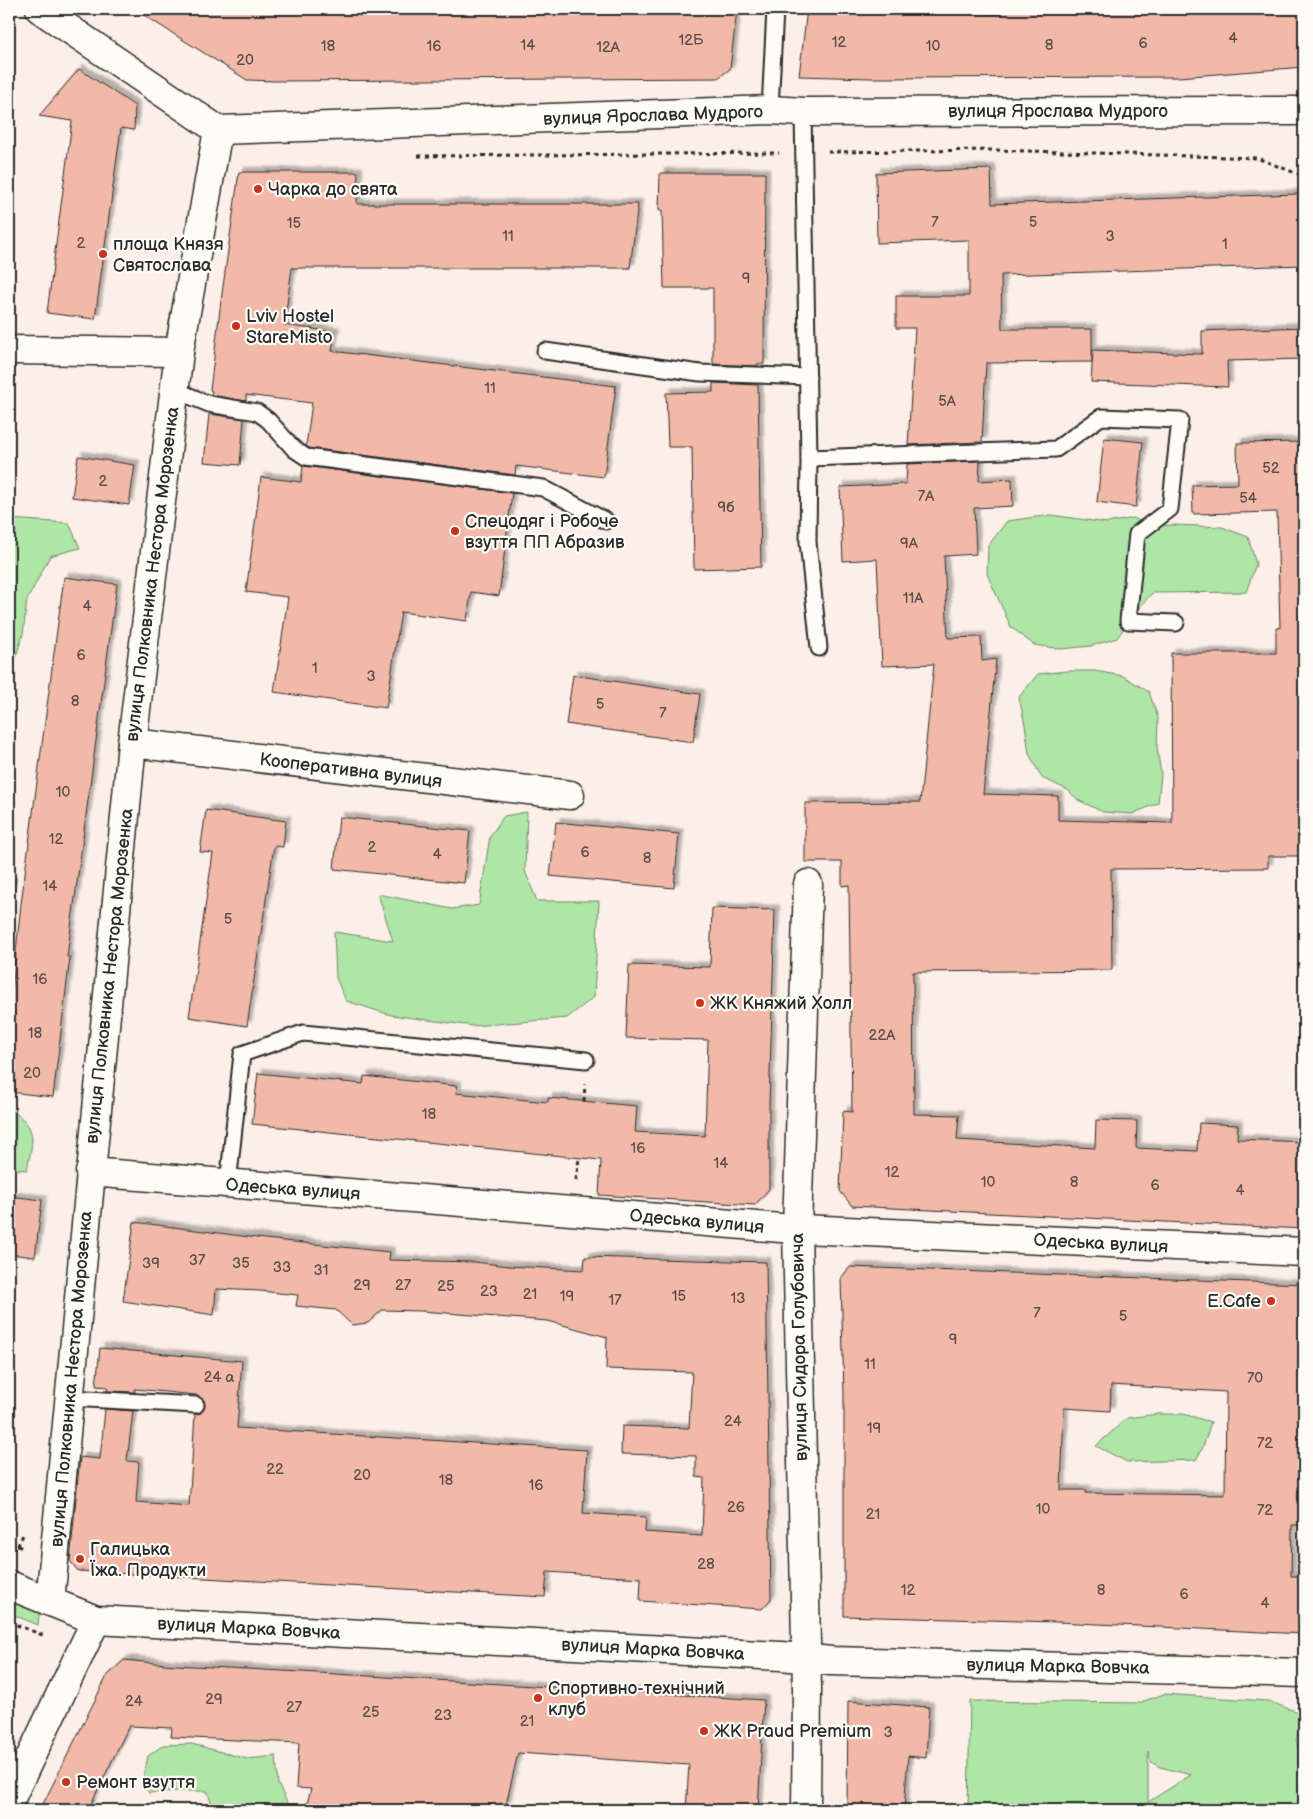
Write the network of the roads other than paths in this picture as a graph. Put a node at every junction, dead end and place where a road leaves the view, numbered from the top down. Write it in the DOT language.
graph roads {
  1 [pos="40,9"];
  2 [pos="775,9"];
  3 [pos="770,110"];
  4 [pos="1304,111"];
  5 [pos="803,112"];
  6 [pos="218,130"];
  7 [pos="9,350"];
  8 [pos="545,351"];
  9 [pos="179,352"];
  10 [pos="808,377"];
  11 [pos="174,390"];
  12 [pos="809,458"];
  13 [pos="606,521"];
  14 [pos="1176,623"];
  15 [pos="819,648"];
  16 [pos="132,743"];
  17 [pos="570,795"];
  18 [pos="808,884"];
  19 [pos="586,1060"];
  20 [pos="90,1172"];
  21 [pos="228,1184"];
  22 [pos="797,1230"];
  23 [pos="1304,1252"];
  24 [pos="69,1398"];
  25 [pos="196,1405"];
  26 [pos="9,1585"];
  27 [pos="50,1602"];
  28 [pos="96,1620"];
  29 [pos="806,1658"];
  30 [pos="1304,1673"];
  31 [pos="9,1802"];
  32 [pos="806,1810"];
  1 -- 6 [label="street"];
  2 -- 3 [label="lane"];
  3 -- 5 [label="street, вулиця Ярослава Мудрого"];
  3 -- 6 [label="street, вулиця Ярослава Мудрого"];
  4 -- 5 [label="street, вулиця Ярослава Мудрого"];
  5 -- 10 [label="lane"];
  6 -- 9 [label="street"];
  7 -- 9 [label="street"];
  8 -- 10 [label="lane"];
  9 -- 11 [label="street, вулиця Полковника Нестора Морозенка"];
  10 -- 12 [label="lane"];
  11 -- 13 [label="lane"];
  11 -- 16 [label="street, вулиця Полковника Нестора Морозенка"];
  12 -- 14 [label="lane"];
  12 -- 15 [label="lane"];
  16 -- 17 [label="street, Кооперативна вулиця"];
  16 -- 20 [label="street, вулиця Полковника Нестора Морозенка"];
  18 -- 22 [label="street, вулиця Сидора Голубовича"];
  19 -- 21 [label="lane"];
  20 -- 21 [label="street, Одеська вулиця"];
  20 -- 24 [label="street, вулиця Полковника Нестора Морозенка"];
  21 -- 22 [label="street, Одеська вулиця"];
  22 -- 23 [label="street, Одеська вулиця"];
  22 -- 29 [label="street, вулиця Сидора Голубовича"];
  24 -- 25 [label="lane"];
  24 -- 27 [label="street, вулиця Полковника Нестора Морозенка"];
  26 -- 27 [label="street, вулиця Марка Вовчка"];
  27 -- 28 [label="street, вулиця Марка Вовчка"];
  28 -- 29 [label="street, вулиця Марка Вовчка"];
  28 -- 31 [label="street"];
  29 -- 30 [label="street, вулиця Марка Вовчка"];
  29 -- 32 [label="street, вулиця Сидора Голубовича"];
}
